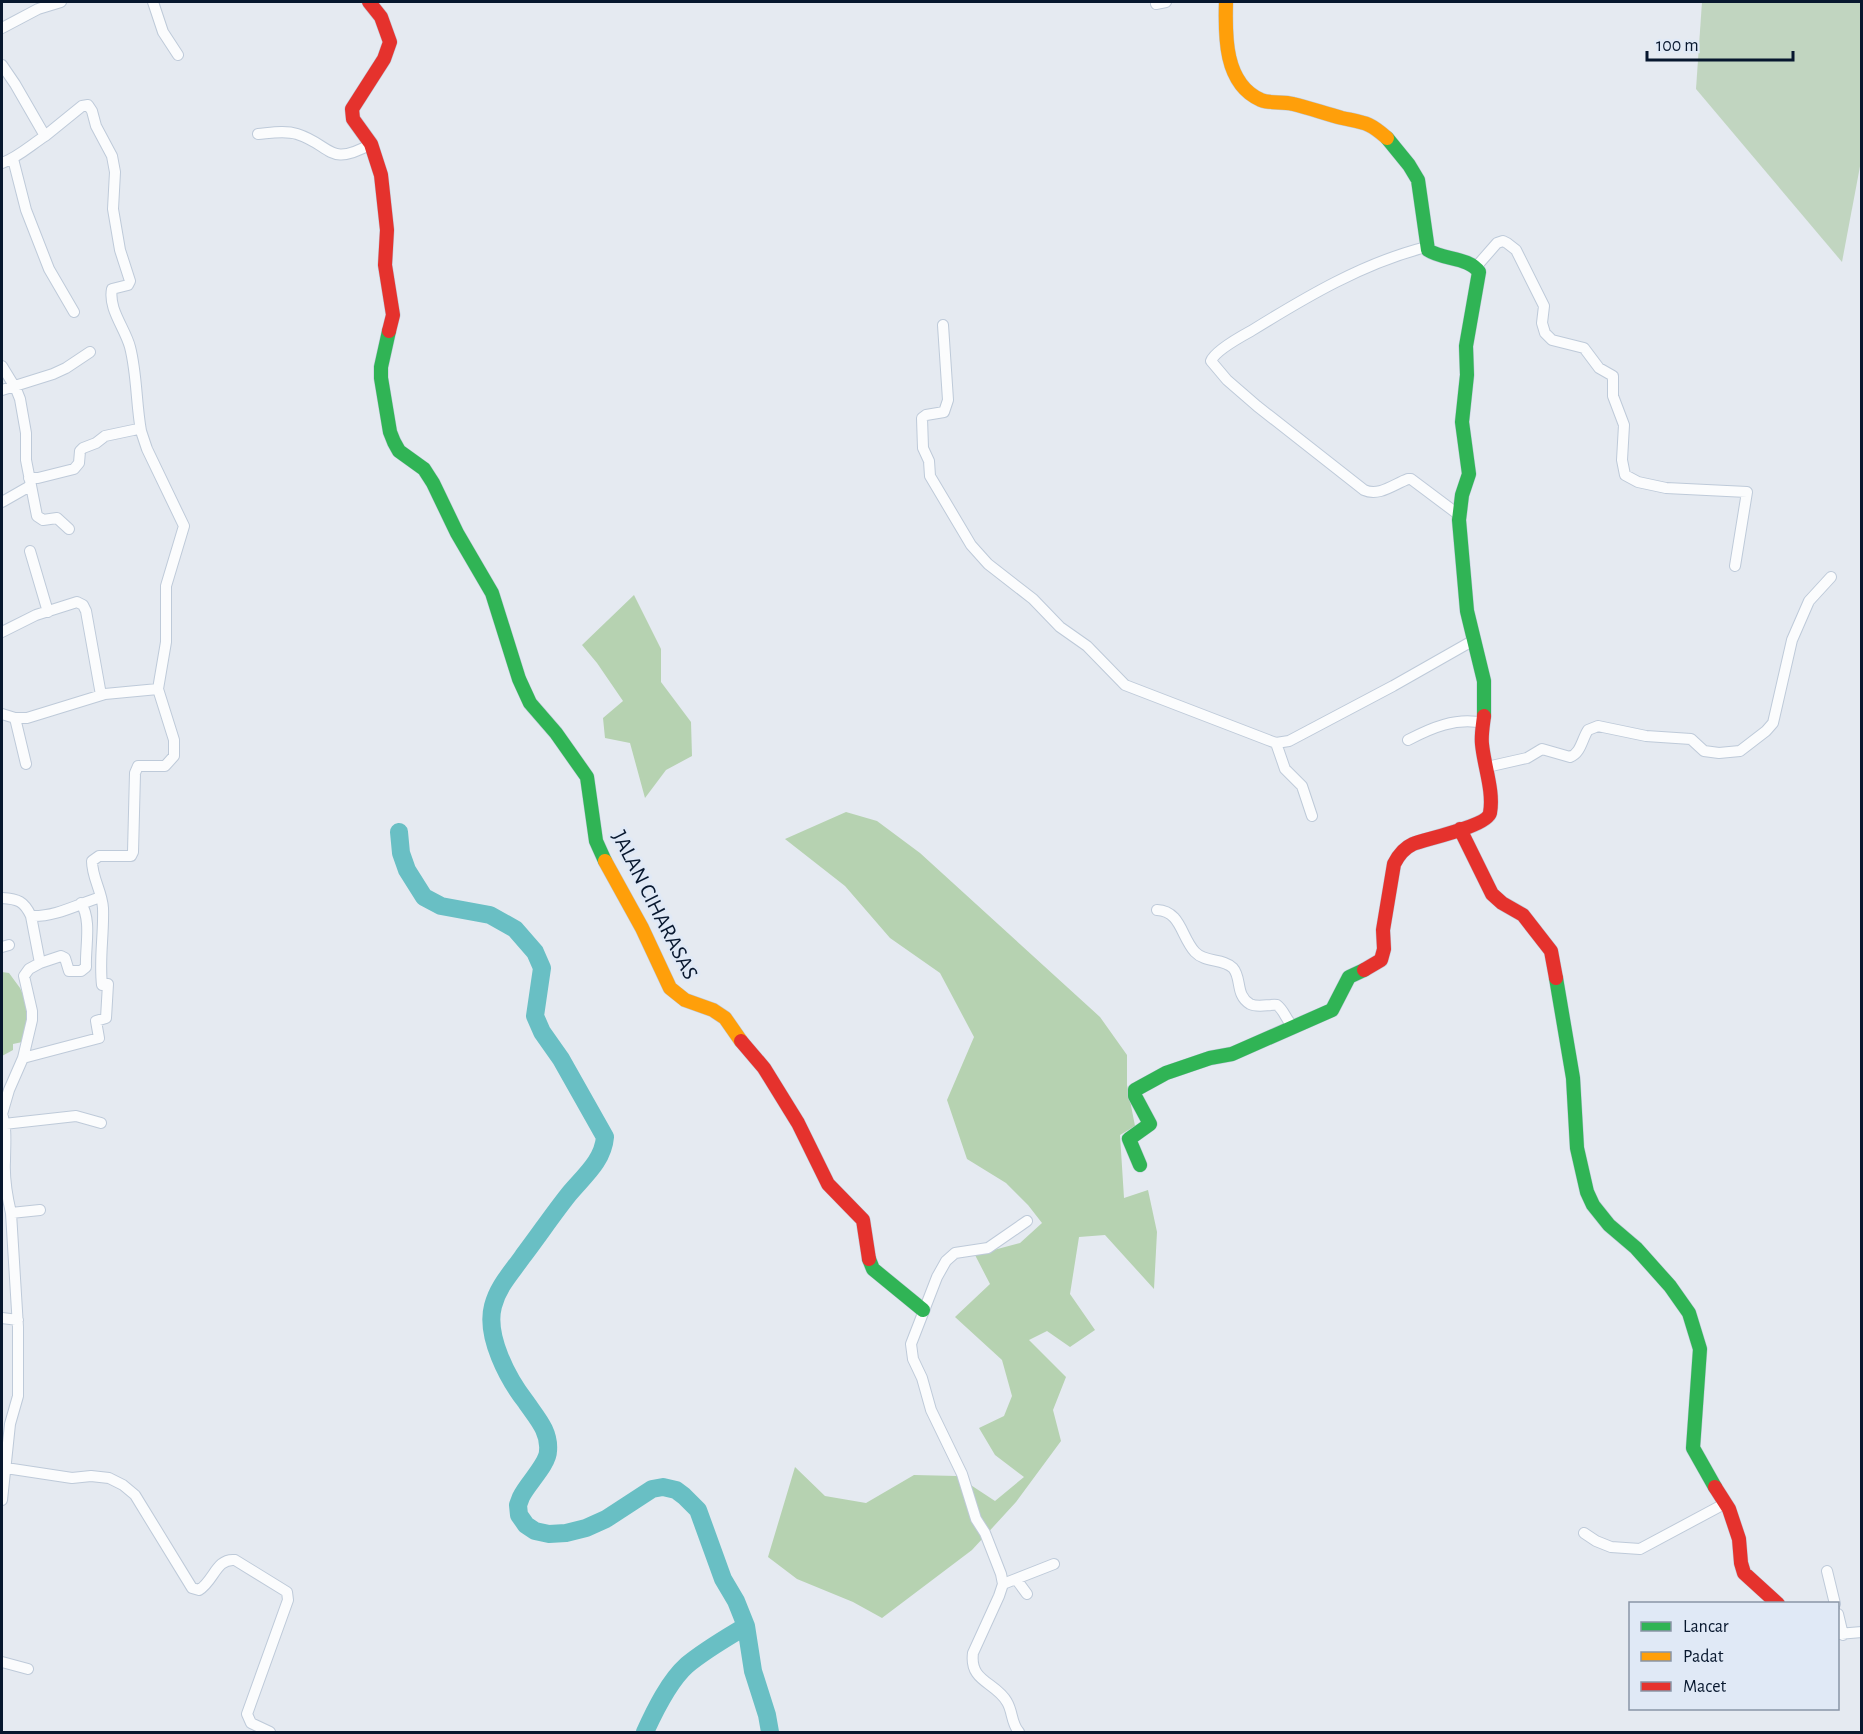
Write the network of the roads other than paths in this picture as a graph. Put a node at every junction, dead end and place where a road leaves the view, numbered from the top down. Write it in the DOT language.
graph roads {
  1 [pos="61,2"];
  2 [pos="153,2"];
  3 [pos="369,2"];
  4 [pos="1226,2"];
  5 [pos="2,27"];
  6 [pos="178,55"];
  7 [pos="2,65"];
  8 [pos="258,134"];
  9 [pos="45,135"];
  10 [pos="371,144"];
  11 [pos="13,159"];
  12 [pos="2,163"];
  13 [pos="1426,247"];
  14 [pos="1476,267"];
  15 [pos="74,312"];
  16 [pos="943,325"];
  17 [pos="90,352"];
  18 [pos="2,366"];
  19 [pos="14,386"];
  20 [pos="2,390"];
  21 [pos="141,431"];
  22 [pos="29,482"];
  23 [pos="2,502"];
  24 [pos="1459,515"];
  25 [pos="69,530"];
  26 [pos="30,551"];
  27 [pos="1736,566"];
  28 [pos="1831,577"];
  29 [pos="48,612"];
  30 [pos="2,632"];
  31 [pos="1474,640"];
  32 [pos="158,689"];
  33 [pos="101,695"];
  34 [pos="2,714"];
  35 [pos="15,718"];
  36 [pos="1483,723"];
  37 [pos="1408,740"];
  38 [pos="1276,743"];
  39 [pos="26,764"];
  40 [pos="1487,767"];
  41 [pos="1312,816"];
  42 [pos="1460,829"];
  43 [pos="101,897"];
  44 [pos="2,898"];
  45 [pos="81,903"];
  46 [pos="1157,910"];
  47 [pos="31,916"];
  48 [pos="40,963"];
  49 [pos="1294,1027"];
  50 [pos="24,1058"];
  51 [pos="3,1118"];
  52 [pos="101,1123"];
  53 [pos="1140,1166"];
  54 [pos="40,1210"];
  55 [pos="11,1213"];
  56 [pos="1027,1221"];
  57 [pos="923,1310"];
  58 [pos="2,1318"];
  59 [pos="18,1320"];
  60 [pos="6,1468"];
  61 [pos="2,1500"];
  62 [pos="1726,1503"];
  63 [pos="1584,1533"];
  64 [pos="1054,1564"];
  65 [pos="1827,1571"];
  66 [pos="1016,1579"];
  67 [pos="1003,1584"];
  68 [pos="1026,1594"];
  69 [pos="1776,1602"];
  70 [pos="1835,1602"];
  71 [pos="1862,1632"];
  72 [pos="1840,1634"];
  73 [pos="2,1662"];
  74 [pos="28,1669"];
  75 [pos="270,1732"];
  76 [pos="1019,1732"];
  1 -- 5 [label="street"];
  2 -- 6 [label="street"];
  3 -- 10 [label="street, JALAN CIHARASAS"];
  4 -- 13 [label="street"];
  7 -- 9 [label="street"];
  8 -- 10 [label="street"];
  9 -- 11 [label="street"];
  9 -- 21 [label="street"];
  10 -- 57 [label="street, JALAN CIHARASAS"];
  11 -- 12 [label="street"];
  11 -- 15 [label="street"];
  13 -- 14 [label="street"];
  13 -- 24 [label="street"];
  14 -- 24 [label="street"];
  14 -- 27 [label="street"];
  16 -- 38 [label="street"];
  17 -- 19 [label="street"];
  18 -- 19 [label="street"];
  19 -- 20 [label="street"];
  19 -- 22 [label="street"];
  21 -- 22 [label="street"];
  21 -- 32 [label="street"];
  22 -- 23 [label="street"];
  22 -- 25 [label="street"];
  24 -- 31 [label="street"];
  26 -- 29 [label="street"];
  28 -- 40 [label="street"];
  29 -- 30 [label="street"];
  29 -- 33 [label="street"];
  31 -- 36 [label="street"];
  31 -- 38 [label="street"];
  32 -- 33 [label="street"];
  32 -- 43 [label="street"];
  33 -- 35 [label="street"];
  34 -- 35 [label="street"];
  35 -- 39 [label="street"];
  36 -- 37 [label="street"];
  36 -- 40 [label="street"];
  38 -- 41 [label="street"];
  40 -- 42 [label="street"];
  42 -- 49 [label="street"];
  42 -- 62 [label="street"];
  43 -- 45 [label="street"];
  43 -- 50 [label="street"];
  44 -- 47 [label="street"];
  45 -- 47 [label="street"];
  45 -- 48 [label="street"];
  46 -- 49 [label="street"];
  47 -- 48 [label="street"];
  48 -- 50 [label="street"];
  49 -- 53 [label="street"];
  50 -- 51 [label="street"];
  51 -- 52 [label="street"];
  51 -- 55 [label="street"];
  54 -- 55 [label="street"];
  55 -- 59 [label="street"];
  56 -- 57 [label="street"];
  57 -- 67 [label="street"];
  58 -- 59 [label="street"];
  59 -- 60 [label="street"];
  60 -- 61 [label="street"];
  60 -- 75 [label="street"];
  62 -- 63 [label="street"];
  62 -- 69 [label="street"];
  64 -- 66 [label="street"];
  65 -- 70 [label="street"];
  66 -- 67 [label="street"];
  66 -- 68 [label="street"];
  67 -- 76 [label="street"];
  71 -- 72 [label="street"];
  73 -- 74 [label="street"];
}
